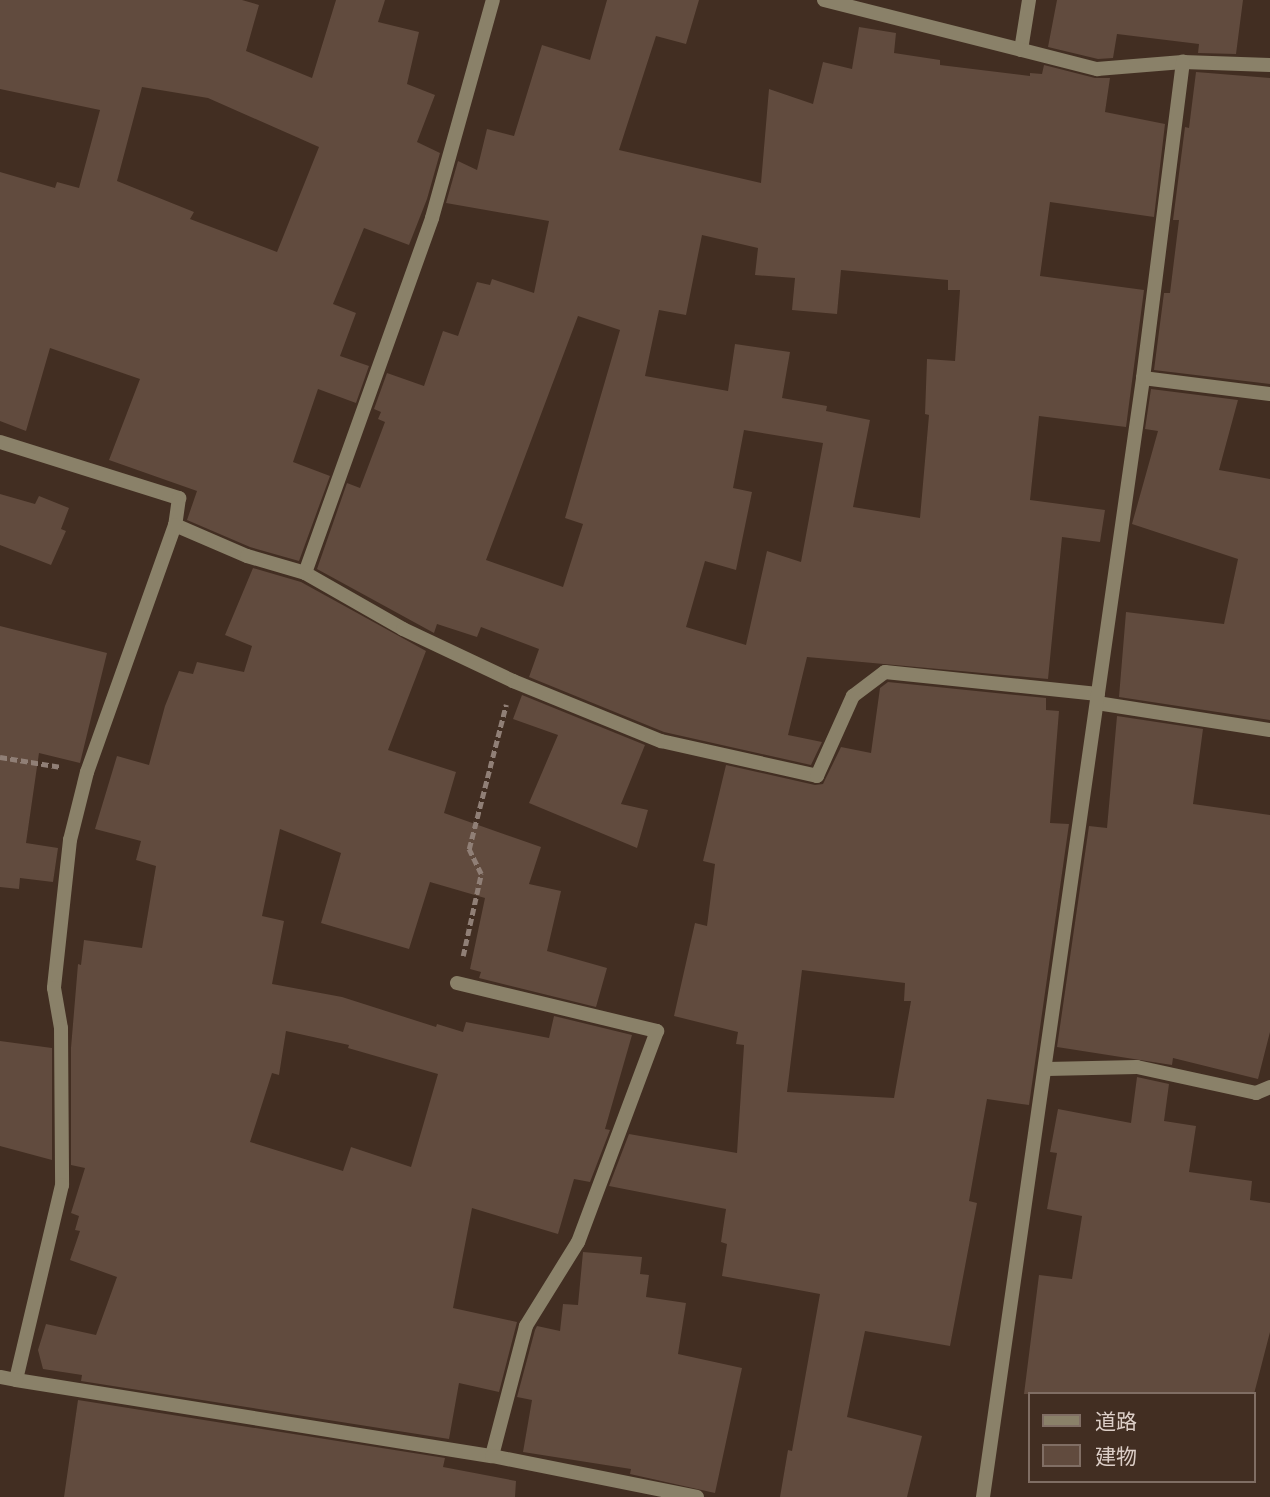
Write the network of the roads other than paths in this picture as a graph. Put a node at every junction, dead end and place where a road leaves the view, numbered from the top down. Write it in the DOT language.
graph roads {
  1 [pos="493,0"];
  2 [pos="824,0"];
  3 [pos="1029,0"];
  4 [pos="1021,50"];
  5 [pos="1183,62"];
  6 [pos="1270,65"];
  7 [pos="1143,378"];
  8 [pos="1270,394"];
  9 [pos="0,442"];
  10 [pos="175,525"];
  11 [pos="305,573"];
  12 [pos="1098,699"];
  13 [pos="1270,730"];
  14 [pos="457,983"];
  15 [pos="1047,1069"];
  16 [pos="1270,1087"];
  17 [pos="0,1377"];
  18 [pos="16,1380"];
  19 [pos="492,1455"];
  20 [pos="697,1497"];
  21 [pos="983,1497"];
  1 -- 11 [label="street"];
  2 -- 4 [label="street"];
  3 -- 4 [label="street"];
  4 -- 5 [label="street"];
  5 -- 6 [label="street"];
  5 -- 7 [label="street"];
  7 -- 8 [label="street"];
  7 -- 12 [label="street"];
  9 -- 10 [label="street"];
  10 -- 11 [label="street"];
  10 -- 18 [label="street"];
  11 -- 12 [label="street"];
  12 -- 13 [label="street"];
  12 -- 15 [label="street"];
  14 -- 19 [label="street"];
  15 -- 16 [label="street"];
  15 -- 21 [label="street"];
  17 -- 18 [label="street"];
  18 -- 19 [label="street"];
  19 -- 20 [label="street"];
}
